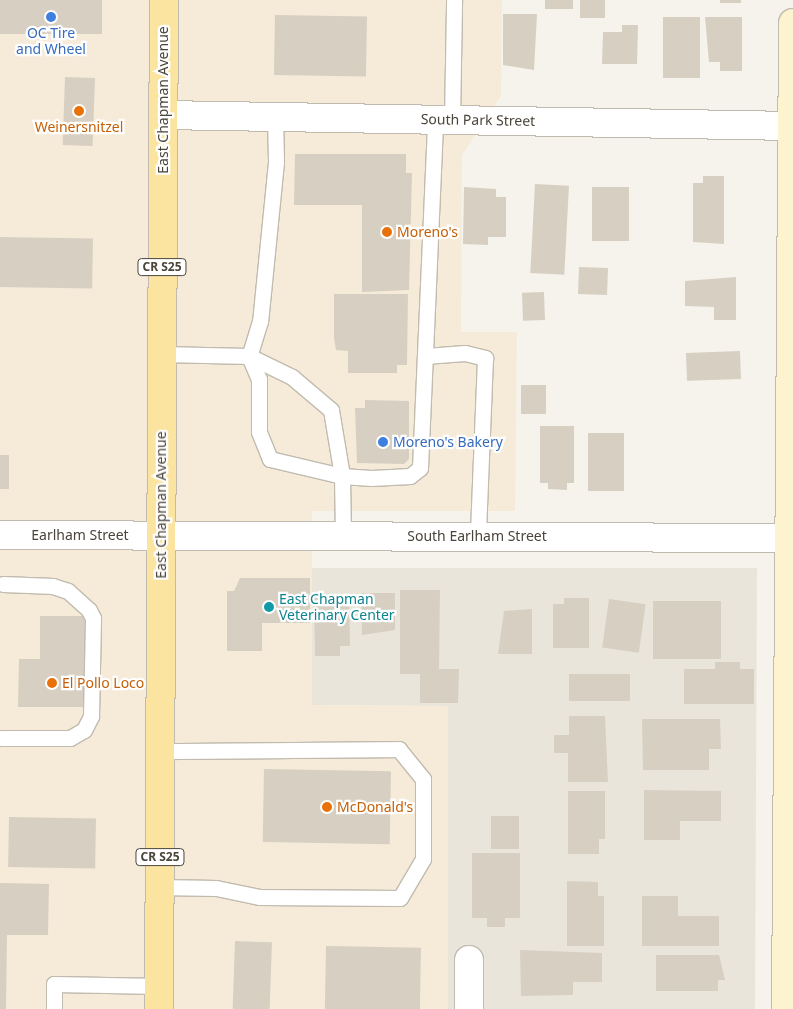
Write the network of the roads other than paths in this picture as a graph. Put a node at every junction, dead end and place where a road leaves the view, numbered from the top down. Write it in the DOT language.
graph roads {
  1 [pos="164,0"];
  2 [pos="454,0"];
  3 [pos="793,23"];
  4 [pos="163,115"];
  5 [pos="275,117"];
  6 [pos="444,120"];
  7 [pos="793,126"];
  8 [pos="162,354"];
  9 [pos="249,356"];
  10 [pos="425,356"];
  11 [pos="342,476"];
  12 [pos="0,535"];
  13 [pos="161,535"];
  14 [pos="343,536"];
  15 [pos="478,536"];
  16 [pos="791,538"];
  17 [pos="3,584"];
  18 [pos="1,738"];
  19 [pos="160,751"];
  20 [pos="159,887"];
  21 [pos="469,960"];
  22 [pos="159,998"];
  23 [pos="54,1009"];
  24 [pos="469,1009"];
  25 [pos="786,1009"];
  1 -- 4 [label="main road, East Chapman Avenue / CR S25"];
  2 -- 6 [label="lane"];
  3 -- 7 [label="street"];
  4 -- 5 [label="street, South Park Street"];
  4 -- 8 [label="main road, East Chapman Avenue / CR S25"];
  5 -- 6 [label="street, South Park Street"];
  5 -- 9 [label="lane"];
  6 -- 7 [label="street, South Park Street"];
  6 -- 10 [label="lane"];
  7 -- 16 [label="street"];
  8 -- 9 [label="lane"];
  8 -- 13 [label="main road, East Chapman Avenue / CR S25"];
  9 -- 11 [label="lane"];
  9 -- 11 [label="lane"];
  10 -- 11 [label="lane"];
  10 -- 15 [label="lane"];
  11 -- 14 [label="lane"];
  12 -- 13 [label="street, Earlham Street"];
  13 -- 14 [label="street, South Earlham Street"];
  13 -- 19 [label="main road, East Chapman Avenue / CR S25"];
  14 -- 15 [label="street, South Earlham Street"];
  15 -- 16 [label="street, South Earlham Street"];
  16 -- 25 [label="street"];
  17 -- 18 [label="lane"];
  19 -- 20 [label="main road, East Chapman Avenue / CR S25"];
  19 -- 20 [label="lane"];
  20 -- 22 [label="main road, East Chapman Avenue / CR S25"];
  21 -- 24 [label="street"];
  22 -- 23 [label="lane"];
}
